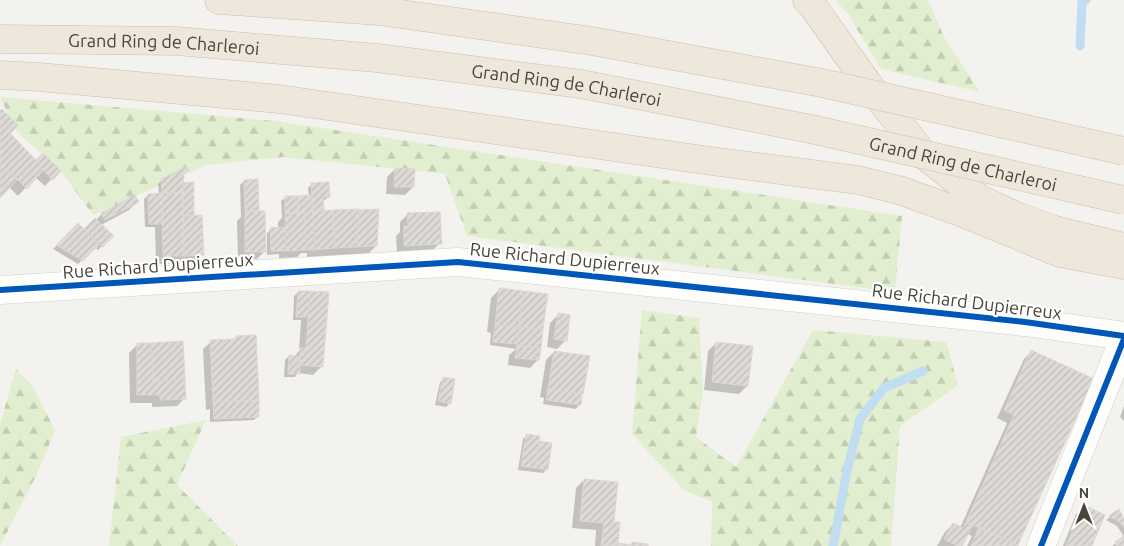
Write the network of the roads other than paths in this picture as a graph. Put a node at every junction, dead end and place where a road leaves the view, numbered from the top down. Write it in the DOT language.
graph roads {
  1 [pos="219,0"];
  2 [pos="806,0"];
  3 [pos="0,39"];
  4 [pos="0,75"];
  5 [pos="1124,151"];
  6 [pos="1124,200"];
  7 [pos="1124,247"];
  8 [pos="1124,265"];
  9 [pos="0,290"];
  10 [pos="1124,337"];
  11 [pos="1041,546"];
  1 -- 5 [label="highway, bridge"];
  2 -- 7 [label="highway"];
  3 -- 6 [label="highway, Grand Ring de Charleroi, bridge"];
  4 -- 8 [label="highway"];
  9 -- 10 [label="street, Rue Richard Dupierreux"];
  10 -- 11 [label="street"];
}
